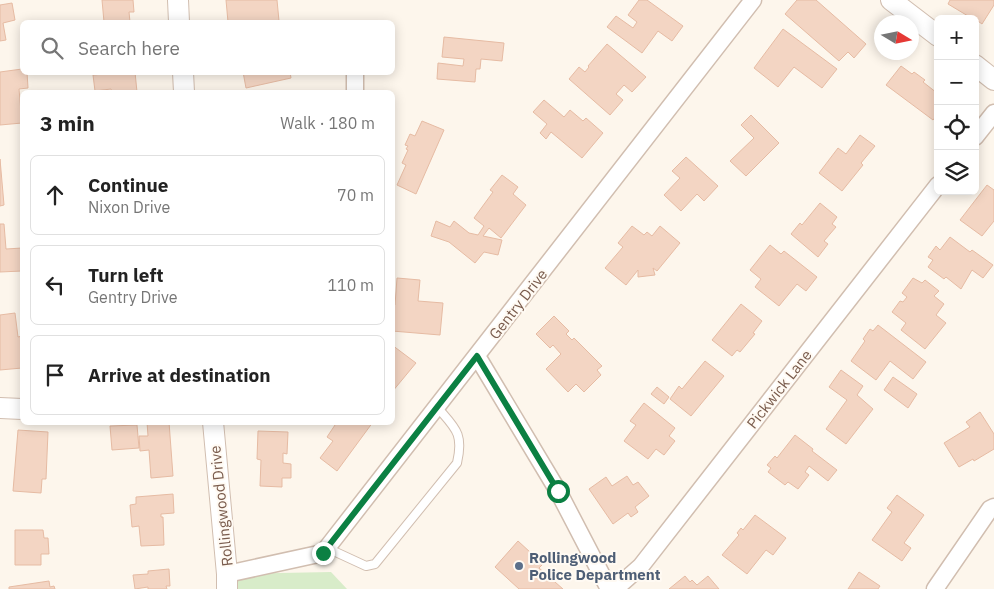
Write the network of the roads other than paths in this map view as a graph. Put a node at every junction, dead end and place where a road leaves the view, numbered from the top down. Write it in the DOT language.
graph roads {
  1 [pos="178,0"];
  2 [pos="753,0"];
  3 [pos="891,0"];
  4 [pos="179,20"];
  5 [pos="934,33"];
  6 [pos="979,69"];
  7 [pos="183,75"];
  8 [pos="355,75"];
  9 [pos="994,80"];
  10 [pos="184,90"];
  11 [pos="355,90"];
  12 [pos="994,113"];
  13 [pos="979,132"];
  14 [pos="934,190"];
  15 [pos="477,356"];
  16 [pos="437,407"];
  17 [pos="0,408"];
  18 [pos="20,409"];
  19 [pos="213,425"];
  20 [pos="994,507"];
  21 [pos="327,548"];
  22 [pos="227,581"];
  23 [pos="609,589"];
  24 [pos="615,589"];
  25 [pos="935,589"];
  1 -- 4 [label="street"];
  2 -- 15 [label="street, Gentry Drive"];
  3 -- 5 [label="street"];
  6 -- 9 [label="street"];
  7 -- 10 [label="street"];
  8 -- 11 [label="street"];
  12 -- 13 [label="street"];
  14 -- 24 [label="street, Pickwick Lane"];
  15 -- 16 [label="street, Gentry Drive"];
  15 -- 23 [label="street"];
  16 -- 21 [label="street, Gentry Drive"];
  16 -- 21 [label="lane"];
  17 -- 18 [label="street"];
  19 -- 22 [label="street, Rollingwood Drive"];
  20 -- 25 [label="street"];
  21 -- 22 [label="street"];
}
